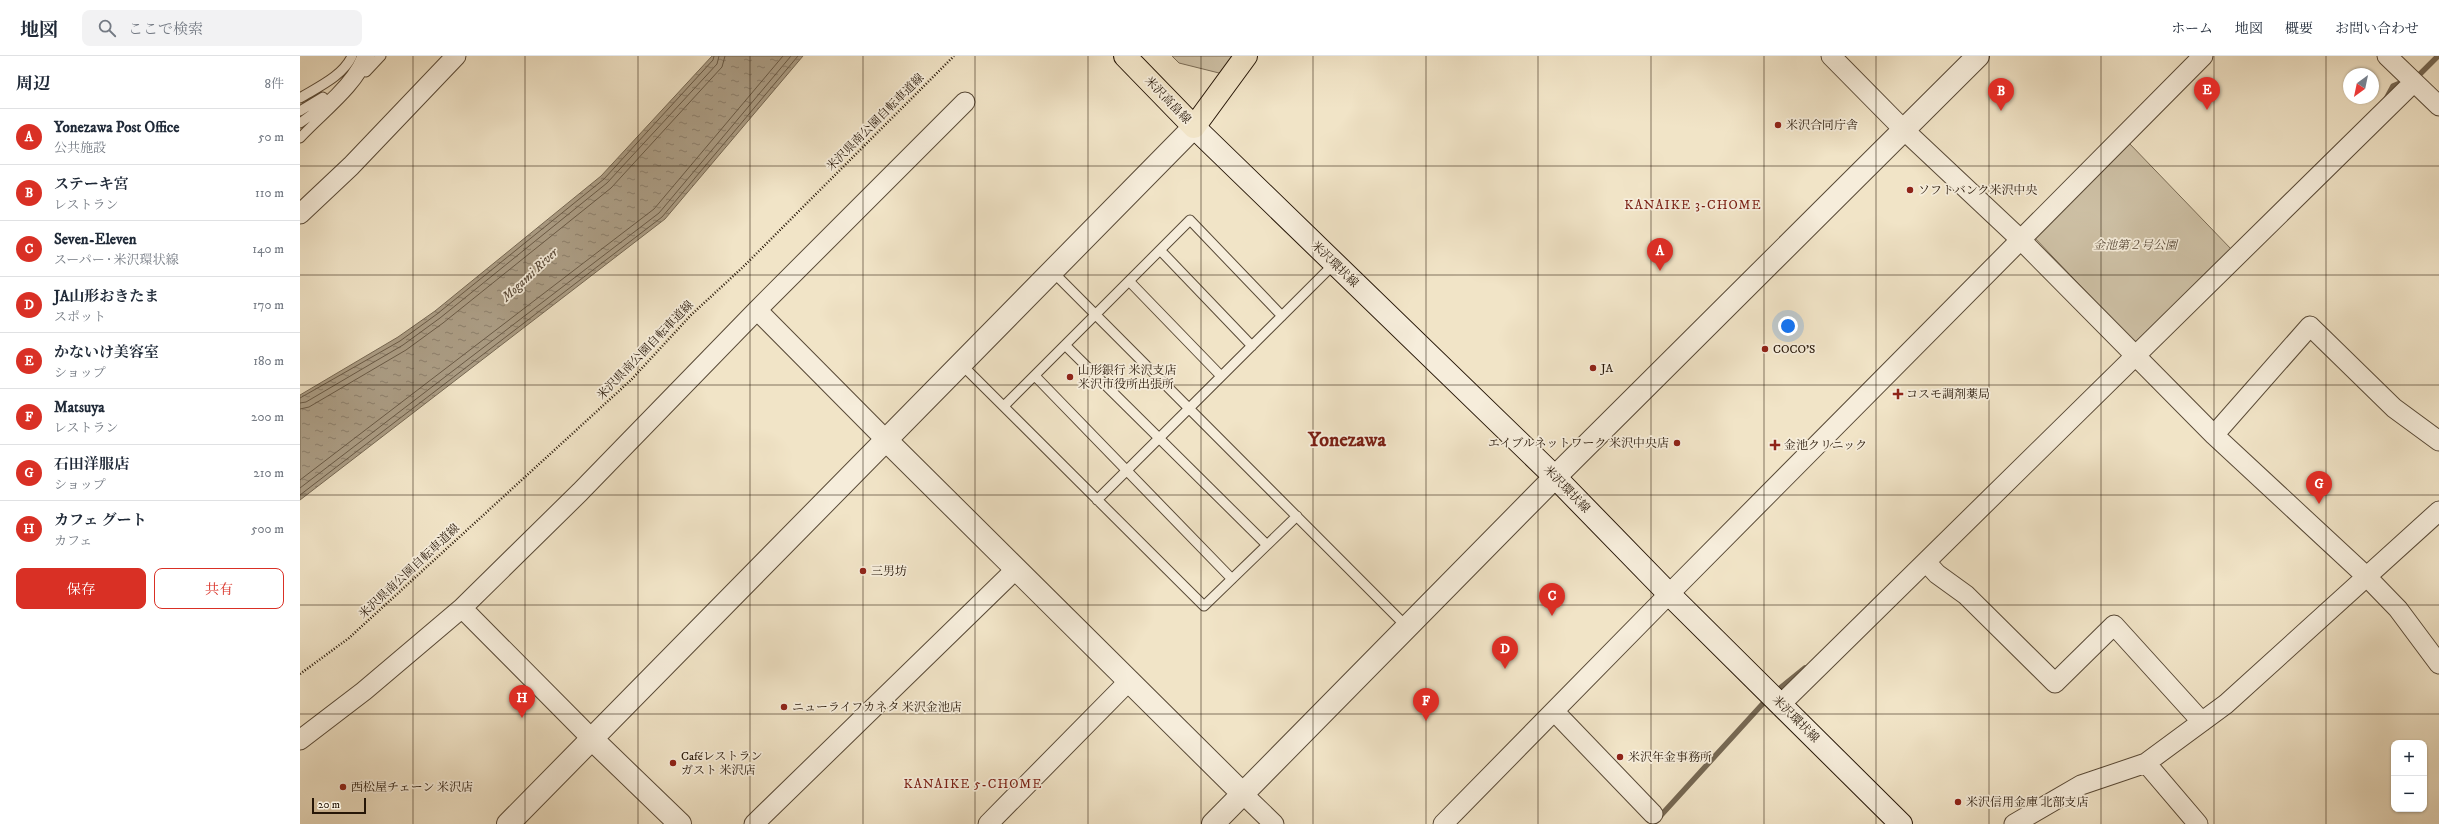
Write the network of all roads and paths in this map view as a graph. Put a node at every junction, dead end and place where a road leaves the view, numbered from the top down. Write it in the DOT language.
graph roads {
  1 [pos="352,56"];
  2 [pos="362,56"];
  3 [pos="370,56"];
  4 [pos="382,56"];
  5 [pos="456,56"];
  6 [pos="954,56"];
  7 [pos="1126,56"];
  8 [pos="1246,56"];
  9 [pos="1831,56"];
  10 [pos="1978,56"];
  11 [pos="2203,56"];
  12 [pos="2387,56"];
  13 [pos="2414,82"];
  14 [pos="344,84"];
  15 [pos="354,84"];
  16 [pos="300,98"];
  17 [pos="965,102"];
  18 [pos="2439,106"];
  19 [pos="300,111"];
  20 [pos="301,122"];
  21 [pos="1194,127"];
  22 [pos="1904,130"];
  23 [pos="300,138"];
  24 [pos="300,214"];
  25 [pos="2020,239"];
  26 [pos="1160,250"];
  27 [pos="1335,263"];
  28 [pos="1052,271"];
  29 [pos="1129,281"];
  30 [pos="757,310"];
  31 [pos="1095,314"];
  32 [pos="1282,316"];
  33 [pos="1065,345"];
  34 [pos="1252,346"];
  35 [pos="2134,356"];
  36 [pos="961,364"];
  37 [pos="1035,376"];
  38 [pos="1221,376"];
  39 [pos="1004,406"];
  40 [pos="1189,408"];
  41 [pos="2214,435"];
  42 [pos="1159,438"];
  43 [pos="886,440"];
  44 [pos="2439,441"];
  45 [pos="1126,470"];
  46 [pos="1556,477"];
  47 [pos="1097,500"];
  48 [pos="2439,512"];
  49 [pos="1297,516"];
  50 [pos="1267,544"];
  51 [pos="1926,562"];
  52 [pos="1016,570"];
  53 [pos="2367,577"];
  54 [pos="1232,579"];
  55 [pos="1668,594"];
  56 [pos="462,608"];
  57 [pos="1407,627"];
  58 [pos="2439,664"];
  59 [pos="300,674"];
  60 [pos="1129,681"];
  61 [pos="1781,704"];
  62 [pos="1554,711"];
  63 [pos="2202,722"];
  64 [pos="592,739"];
  65 [pos="300,740"];
  66 [pos="2146,763"];
  67 [pos="1243,794"];
  68 [pos="1653,814"];
  69 [pos="508,824"];
  70 [pos="680,824"];
  71 [pos="754,824"];
  72 [pos="988,824"];
  73 [pos="1213,824"];
  74 [pos="1274,824"];
  75 [pos="1443,824"];
  76 [pos="1901,824"];
  77 [pos="2014,824"];
  78 [pos="2198,824"];
  1 -- 16 [label="lane"];
  2 -- 14 [label="lane"];
  3 -- 15 [label="lane"];
  4 -- 15 [label="lane"];
  5 -- 24 [label="street"];
  6 -- 59 [label="path, 米沢県南公園自転車道線"];
  7 -- 21 [label="main road, 米沢高畠線"];
  8 -- 21 [label="main road"];
  9 -- 22 [label="street"];
  10 -- 22 [label="street"];
  11 -- 25 [label="street"];
  12 -- 13 [label="street"];
  13 -- 18 [label="street"];
  13 -- 35 [label="street"];
  14 -- 19 [label="lane"];
  14 -- 20 [label="lane"];
  15 -- 23 [label="lane"];
  17 -- 30 [label="street"];
  21 -- 27 [label="street, 米沢環状線"];
  21 -- 28 [label="street"];
  22 -- 25 [label="street"];
  22 -- 46 [label="street"];
  25 -- 35 [label="street"];
  25 -- 55 [label="street"];
  26 -- 29 [label="lane"];
  26 -- 32 [label="lane"];
  26 -- 34 [label="lane"];
  27 -- 32 [label="lane"];
  27 -- 46 [label="street, 米沢環状線"];
  28 -- 31 [label="lane"];
  28 -- 36 [label="street"];
  29 -- 31 [label="lane"];
  29 -- 38 [label="lane"];
  30 -- 43 [label="street"];
  30 -- 56 [label="street"];
  31 -- 33 [label="lane"];
  31 -- 40 [label="lane"];
  32 -- 34 [label="lane"];
  33 -- 37 [label="lane"];
  33 -- 42 [label="lane"];
  34 -- 38 [label="lane"];
  35 -- 41 [label="street"];
  35 -- 51 [label="street"];
  36 -- 39 [label="lane"];
  36 -- 43 [label="street"];
  37 -- 39 [label="lane"];
  37 -- 45 [label="lane"];
  38 -- 40 [label="lane"];
  39 -- 47 [label="lane"];
  40 -- 42 [label="lane"];
  40 -- 49 [label="lane"];
  41 -- 44 [label="street"];
  41 -- 53 [label="street"];
  42 -- 45 [label="lane"];
  42 -- 50 [label="lane"];
  43 -- 52 [label="street"];
  43 -- 64 [label="street"];
  45 -- 47 [label="lane"];
  45 -- 54 [label="lane"];
  46 -- 55 [label="street, 米沢環状線"];
  46 -- 57 [label="street"];
  47 -- 54 [label="lane"];
  48 -- 53 [label="street"];
  49 -- 50 [label="lane"];
  49 -- 57 [label="lane"];
  50 -- 54 [label="lane"];
  51 -- 61 [label="street"];
  51 -- 63 [label="street"];
  52 -- 60 [label="street"];
  52 -- 71 [label="street"];
  53 -- 58 [label="street"];
  53 -- 63 [label="street"];
  55 -- 61 [label="street, 米沢環状線"];
  55 -- 62 [label="street"];
  56 -- 64 [label="street"];
  56 -- 65 [label="street"];
  57 -- 67 [label="street"];
  60 -- 67 [label="street"];
  60 -- 72 [label="street"];
  61 -- 76 [label="street, 米沢環状線"];
  62 -- 68 [label="street"];
  62 -- 75 [label="street"];
  63 -- 66 [label="street"];
  64 -- 69 [label="street"];
  64 -- 70 [label="street"];
  66 -- 77 [label="street"];
  66 -- 78 [label="street"];
  67 -- 73 [label="street"];
  67 -- 74 [label="street"];
}
